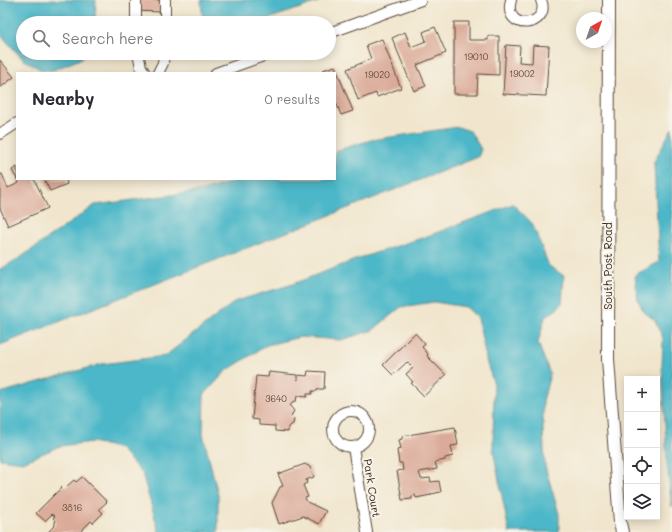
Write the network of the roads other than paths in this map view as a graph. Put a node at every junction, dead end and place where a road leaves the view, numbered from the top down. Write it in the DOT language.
graph roads {
  1 [pos="136,0"];
  2 [pos="165,0"];
  3 [pos="421,0"];
  4 [pos="510,0"];
  5 [pos="541,0"];
  6 [pos="609,0"];
  7 [pos="136,16"];
  8 [pos="165,16"];
  9 [pos="336,30"];
  10 [pos="140,60"];
  11 [pos="163,60"];
  12 [pos="252,60"];
  13 [pos="144,72"];
  14 [pos="158,72"];
  15 [pos="219,72"];
  16 [pos="16,123"];
  17 [pos="0,134"];
  18 [pos="353,447"];
  19 [pos="366,532"];
  20 [pos="622,532"];
  1 -- 7 [label="street"];
  2 -- 8 [label="street"];
  3 -- 9 [label="street"];
  4 -- 5 [label="street"];
  6 -- 20 [label="street, South Post Road"];
  10 -- 13 [label="street"];
  11 -- 14 [label="street"];
  12 -- 15 [label="street"];
  16 -- 17 [label="street"];
  18 -- 19 [label="street, Park Court"];
}
